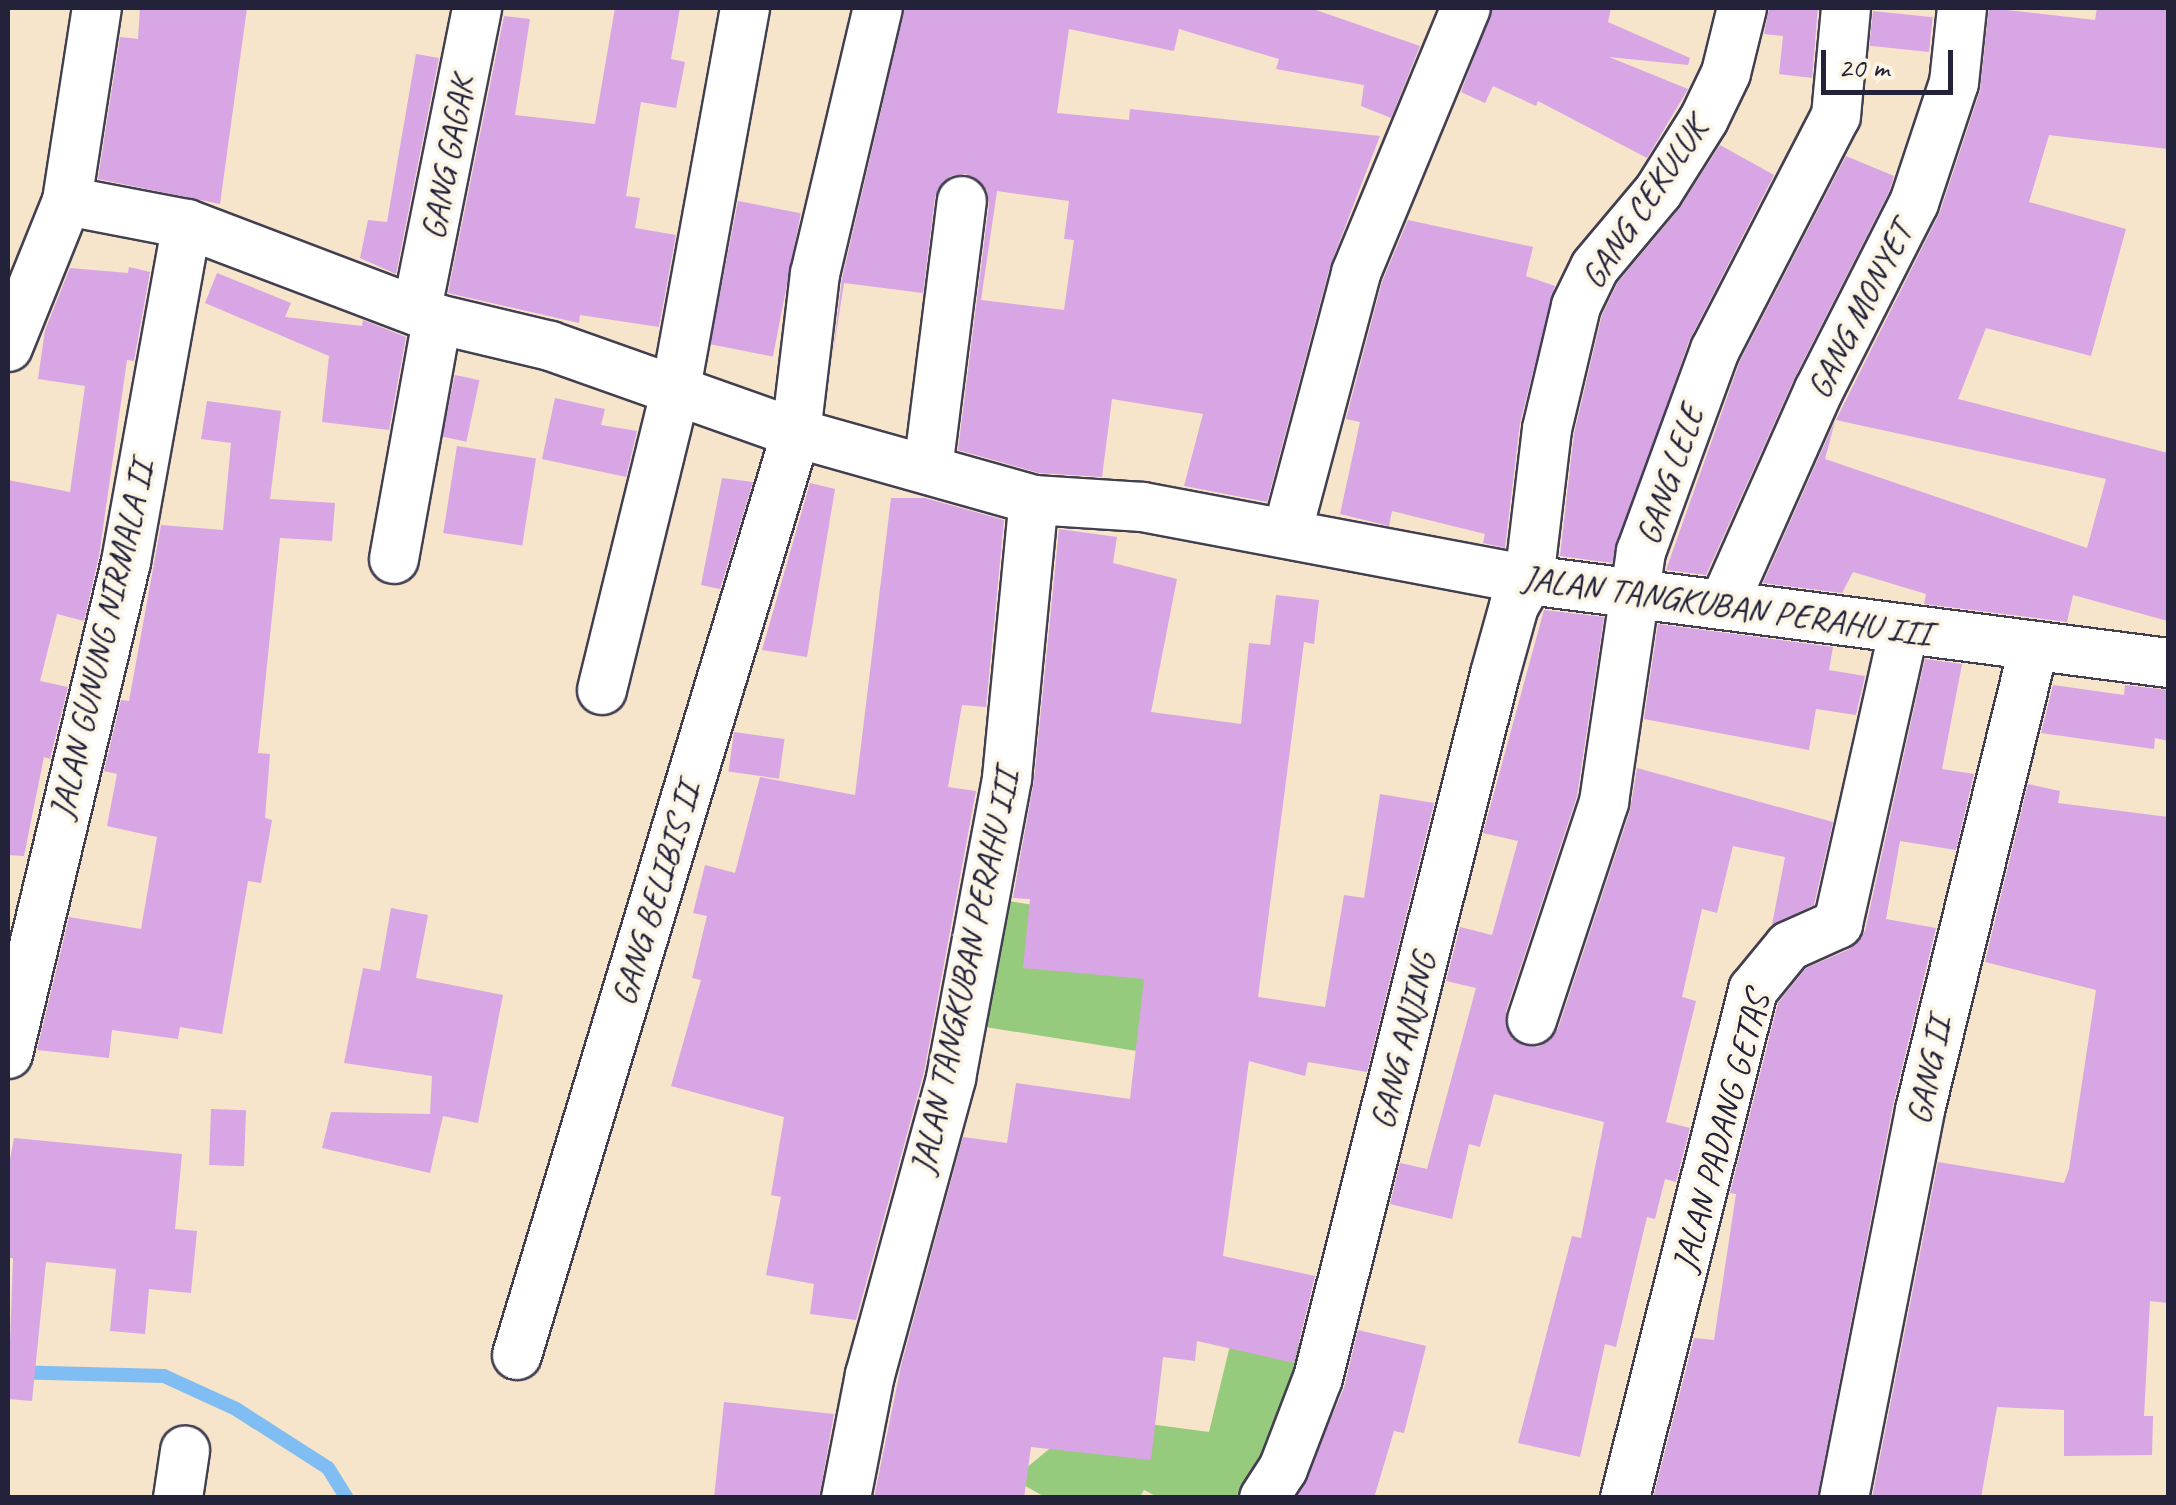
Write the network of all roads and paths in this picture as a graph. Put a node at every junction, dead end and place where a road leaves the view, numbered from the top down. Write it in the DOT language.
graph roads {
  1 [pos="97,8"];
  2 [pos="477,8"];
  3 [pos="745,8"];
  4 [pos="878,8"];
  5 [pos="1466,8"];
  6 [pos="1742,8"];
  7 [pos="1846,8"];
  8 [pos="1962,8"];
  9 [pos="66,201"];
  10 [pos="962,202"];
  11 [pos="187,224"];
  12 [pos="427,314"];
  13 [pos="8,347"];
  14 [pos="676,388"];
  15 [pos="796,433"];
  16 [pos="928,469"];
  17 [pos="1034,500"];
  18 [pos="1287,533"];
  19 [pos="394,560"];
  20 [pos="1529,580"];
  21 [pos="1638,594"];
  22 [pos="1724,602"];
  23 [pos="1904,629"];
  24 [pos="2033,650"];
  25 [pos="2168,663"];
  26 [pos="602,690"];
  27 [pos="1532,1020"];
  28 [pos="8,1054"];
  29 [pos="517,1356"];
  30 [pos="185,1450"];
  31 [pos="178,1498"];
  32 [pos="846,1498"];
  33 [pos="1264,1498"];
  34 [pos="1625,1498"];
  35 [pos="1844,1498"];
  1 -- 9 [label="street"];
  2 -- 12 [label="street, GANG GAGAK"];
  3 -- 14 [label="street"];
  4 -- 15 [label="street, GANG BELIBIS II"];
  5 -- 18 [label="street"];
  6 -- 20 [label="street, GANG CEKULUK"];
  7 -- 21 [label="street, GANG LELE"];
  8 -- 22 [label="street, GANG MONYET"];
  9 -- 11 [label="street, JALAN TANGKUBAN PERAHU III"];
  9 -- 13 [label="street"];
  10 -- 16 [label="street"];
  11 -- 12 [label="street, JALAN TANGKUBAN PERAHU III"];
  11 -- 28 [label="street, JALAN GUNUNG NIRMALA II"];
  12 -- 14 [label="street, JALAN TANGKUBAN PERAHU III"];
  12 -- 19 [label="street, GANG GAGAK"];
  14 -- 15 [label="street, JALAN TANGKUBAN PERAHU III"];
  14 -- 26 [label="street"];
  15 -- 16 [label="street, JALAN TANGKUBAN PERAHU III"];
  15 -- 29 [label="street, GANG BELIBIS II"];
  16 -- 17 [label="street, JALAN TANGKUBAN PERAHU III"];
  17 -- 18 [label="street, JALAN TANGKUBAN PERAHU III"];
  17 -- 32 [label="street, JALAN TANGKUBAN PERAHU III"];
  18 -- 20 [label="street, JALAN TANGKUBAN PERAHU III"];
  20 -- 21 [label="street, JALAN TANGKUBAN PERAHU III"];
  20 -- 33 [label="street, GANG ANJING"];
  21 -- 22 [label="street, JALAN TANGKUBAN PERAHU III"];
  21 -- 27 [label="street, GANG LELE"];
  22 -- 23 [label="street, JALAN TANGKUBAN PERAHU III"];
  23 -- 24 [label="street, JALAN TANGKUBAN PERAHU III"];
  23 -- 34 [label="street, JALAN PADANG GETAS"];
  24 -- 25 [label="street, JALAN TANGKUBAN PERAHU III"];
  24 -- 35 [label="street, GANG II"];
  30 -- 31 [label="street"];
}
